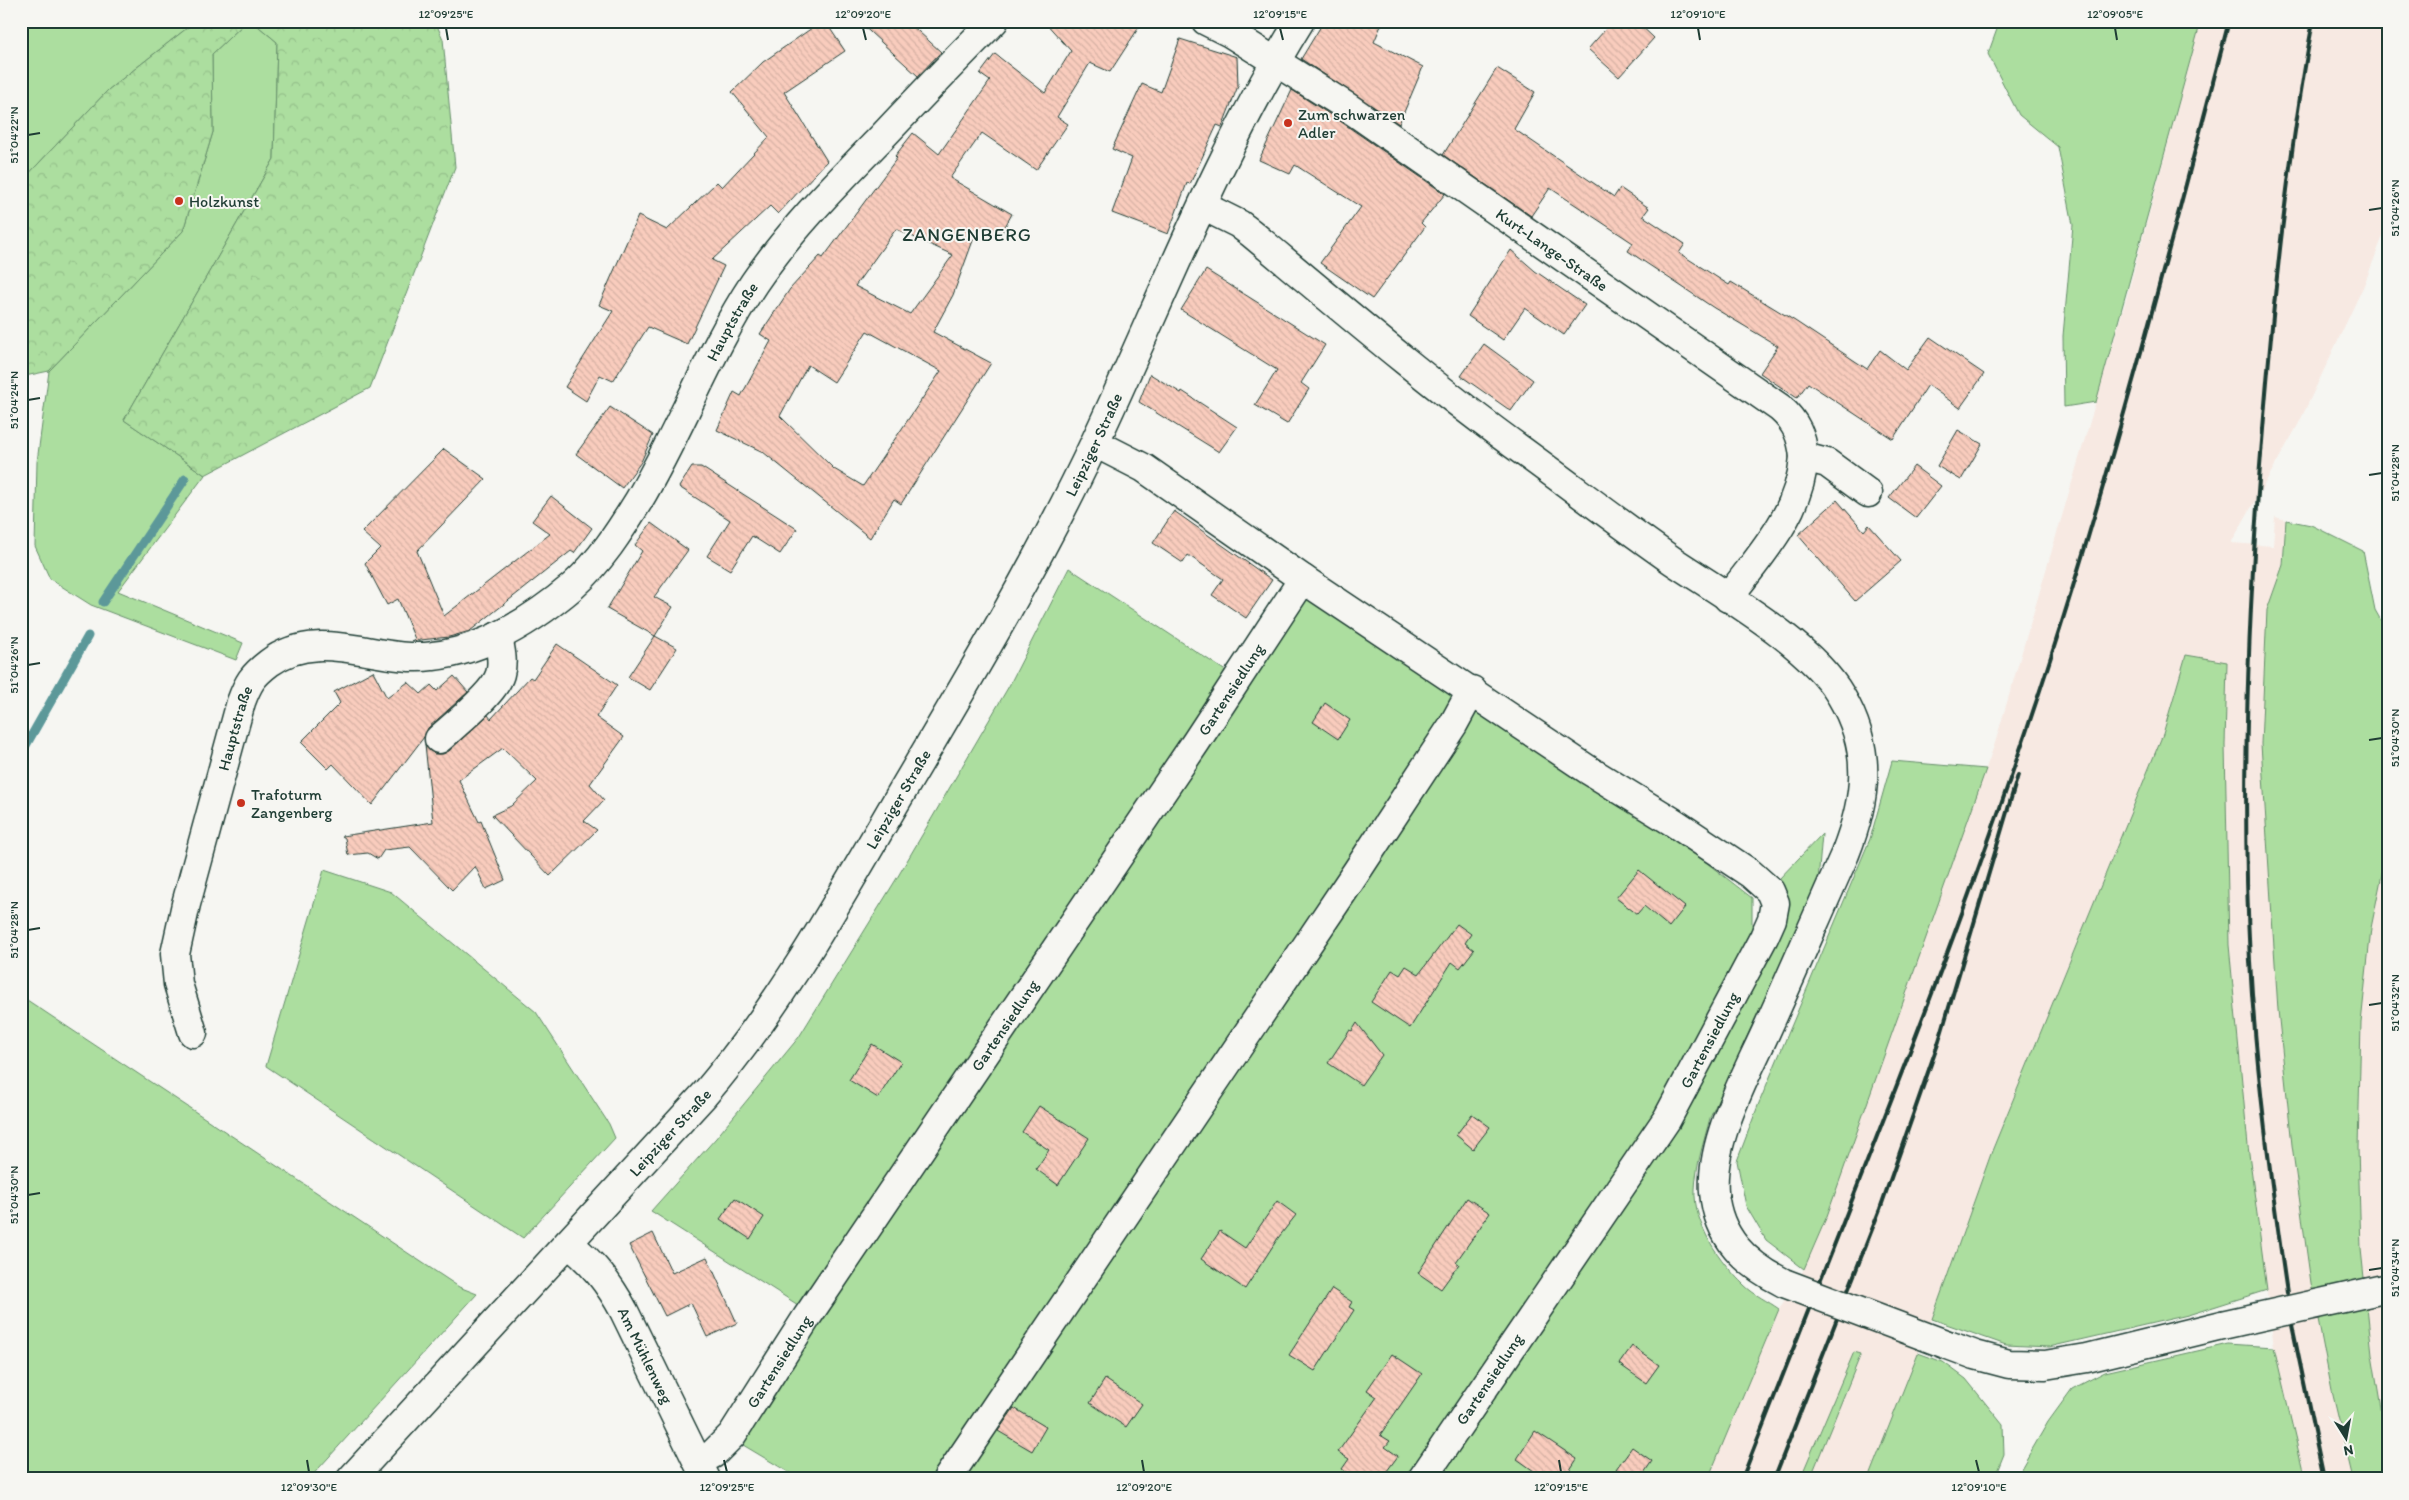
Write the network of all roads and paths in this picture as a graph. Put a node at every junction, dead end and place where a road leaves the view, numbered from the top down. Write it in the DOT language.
graph roads {
  1 [pos="994,21"];
  2 [pos="1206,21"];
  3 [pos="1300,21"];
  4 [pos="1276,60"];
  5 [pos="1203,206"];
  6 [pos="1095,443"];
  7 [pos="1804,457"];
  8 [pos="1868,493"];
  9 [pos="1302,579"];
  10 [pos="1728,598"];
  11 [pos="498,636"];
  12 [pos="1472,690"];
  13 [pos="439,739"];
  14 [pos="192,1033"];
  15 [pos="568,1243"];
  16 [pos="2388,1288"];
  17 [pos="702,1471"];
  18 [pos="350,1479"];
  19 [pos="947,1479"];
  20 [pos="1422,1479"];
  1 -- 11 [label="street, Hauptstraße"];
  2 -- 4 [label="street, Kurt-Lange-Straße"];
  3 -- 4 [label="street, Leipziger Straße"];
  4 -- 5 [label="street, Leipziger Straße"];
  4 -- 7 [label="street, Kurt-Lange-Straße"];
  5 -- 6 [label="street, Leipziger Straße"];
  5 -- 10 [label="street"];
  6 -- 9 [label="street, Gartensiedlung"];
  6 -- 15 [label="street, Leipziger Straße"];
  7 -- 8 [label="street"];
  7 -- 10 [label="street, Kurt-Lange-Straße"];
  9 -- 12 [label="street, Gartensiedlung"];
  9 -- 17 [label="street, Gartensiedlung"];
  10 -- 16 [label="street, bridge"];
  11 -- 13 [label="street"];
  11 -- 14 [label="street, Hauptstraße"];
  12 -- 19 [label="street"];
  12 -- 20 [label="street, Gartensiedlung"];
  15 -- 17 [label="street, Am Mühlenweg"];
  15 -- 18 [label="street, Leipziger Straße"];
}
